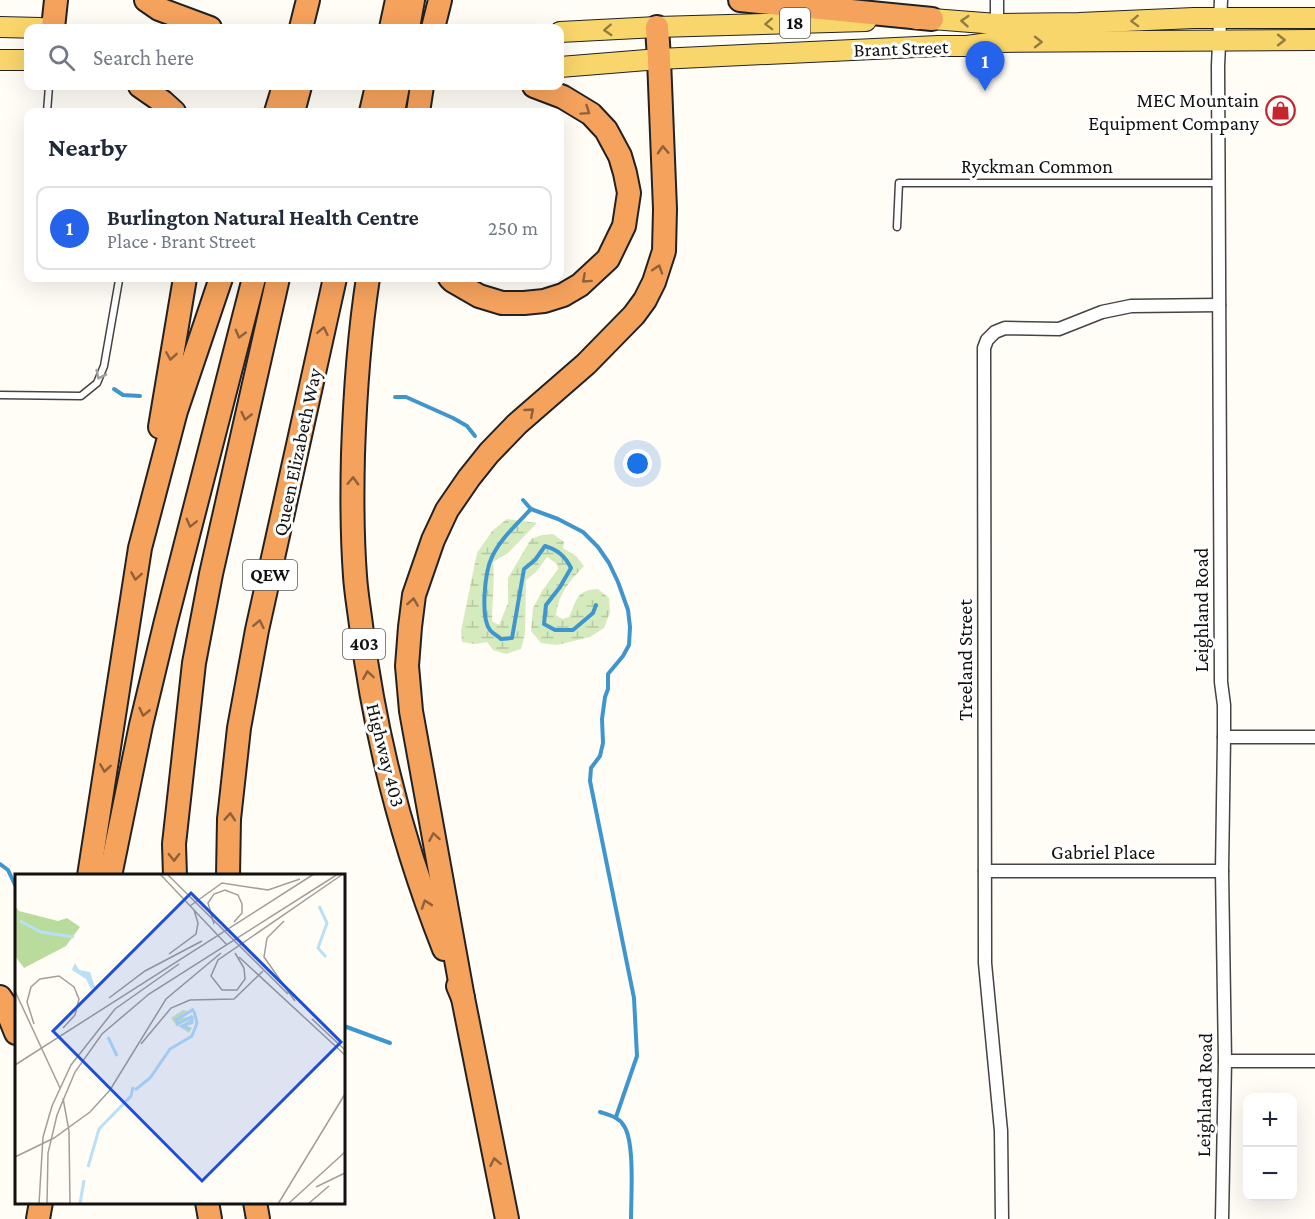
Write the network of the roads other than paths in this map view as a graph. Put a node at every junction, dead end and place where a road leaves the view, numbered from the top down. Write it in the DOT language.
graph roads {
  1 [pos="56,0"];
  2 [pos="146,0"];
  3 [pos="740,0"];
  4 [pos="997,0"];
  5 [pos="405,8"];
  6 [pos="1221,9"];
  7 [pos="932,18"];
  8 [pos="1315,18"];
  9 [pos="53,24"];
  10 [pos="199,24"];
  11 [pos="394,24"];
  12 [pos="0,27"];
  13 [pos="657,27"];
  14 [pos="24,28"];
  15 [pos="564,32"];
  16 [pos="997,33"];
  17 [pos="1315,40"];
  18 [pos="1219,41"];
  19 [pos="659,59"];
  20 [pos="0,60"];
  21 [pos="24,60"];
  22 [pos="564,67"];
  23 [pos="49,90"];
  24 [pos="146,90"];
  25 [pos="545,90"];
  26 [pos="47,108"];
  27 [pos="170,108"];
  28 [pos="1219,183"];
  29 [pos="897,227"];
  30 [pos="119,282"];
  31 [pos="184,282"];
  32 [pos="220,282"];
  33 [pos="253,282"];
  34 [pos="277,282"];
  35 [pos="334,282"];
  36 [pos="367,282"];
  37 [pos="455,282"];
  38 [pos="1219,305"];
  39 [pos="0,395"];
  40 [pos="140,548"];
  41 [pos="1224,736"];
  42 [pos="1315,737"];
  43 [pos="985,871"];
  44 [pos="1222,871"];
  45 [pos="89,874"];
  46 [pos="110,874"];
  47 [pos="175,874"];
  48 [pos="228,874"];
  49 [pos="0,997"];
  50 [pos="462,998"];
  51 [pos="15,1030"];
  52 [pos="1225,1060"];
  53 [pos="1315,1061"];
  54 [pos="24,1204"];
  55 [pos="41,1204"];
  56 [pos="207,1204"];
  57 [pos="255,1204"];
  58 [pos="23,1219"];
  59 [pos="38,1219"];
  60 [pos="210,1219"];
  61 [pos="258,1219"];
  62 [pos="507,1219"];
  63 [pos="1002,1219"];
  64 [pos="1222,1219"];
  1 -- 9 [label="highway"];
  2 -- 10 [label="highway"];
  3 -- 7 [label="highway"];
  4 -- 16 [label="street"];
  5 -- 11 [label="highway"];
  6 -- 8 [label="main road, Brant Street / 18"];
  6 -- 16 [label="main road, Brant Street / 18, one-way"];
  6 -- 18 [label="street, Leighland Road"];
  7 -- 13 [label="main road, Brant Street / 18, one-way"];
  16 -- 7 [label="main road, Brant Street / 18, one-way"];
  12 -- 14 [label="main road"];
  13 -- 15 [label="main road, Brant Street / 18, one-way"];
  13 -- 19 [label="highway"];
  16 -- 18 [label="main road, Brant Street / 18, one-way"];
  16 -- 19 [label="main road, Brant Street / 18"];
  18 -- 17 [label="main road, Brant Street / 18, one-way"];
  18 -- 28 [label="street, Leighland Road"];
  19 -- 22 [label="main road, Brant Street / 18"];
  50 -- 19 [label="highway, one-way"];
  20 -- 21 [label="main road"];
  23 -- 26 [label="lane"];
  24 -- 27 [label="highway"];
  25 -- 37 [label="highway, one-way"];
  28 -- 29 [label="lane, Ryckman Common"];
  28 -- 38 [label="street, Leighland Road"];
  30 -- 39 [label="lane, one-way"];
  31 -- 40 [label="highway, one-way"];
  32 -- 40 [label="highway"];
  33 -- 46 [label="highway, one-way"];
  34 -- 47 [label="highway, QEW, one-way"];
  48 -- 35 [label="highway, Queen Elizabeth Way / QEW, one-way"];
  50 -- 36 [label="highway, Highway 403 / 403, one-way"];
  38 -- 41 [label="street, Leighland Road"];
  38 -- 43 [label="street, Treeland Street"];
  40 -- 45 [label="highway, one-way"];
  41 -- 42 [label="street"];
  41 -- 44 [label="street, Leighland Road"];
  43 -- 44 [label="street, Gabriel Place"];
  43 -- 63 [label="street, Treeland Street"];
  44 -- 52 [label="street, Leighland Road"];
  49 -- 51 [label="highway"];
  62 -- 50 [label="highway, Highway 403 / 403, one-way"];
  52 -- 53 [label="street"];
  52 -- 64 [label="street, Leighland Road"];
  54 -- 58 [label="highway"];
  55 -- 59 [label="highway"];
  56 -- 60 [label="highway"];
  57 -- 61 [label="highway"];
}
